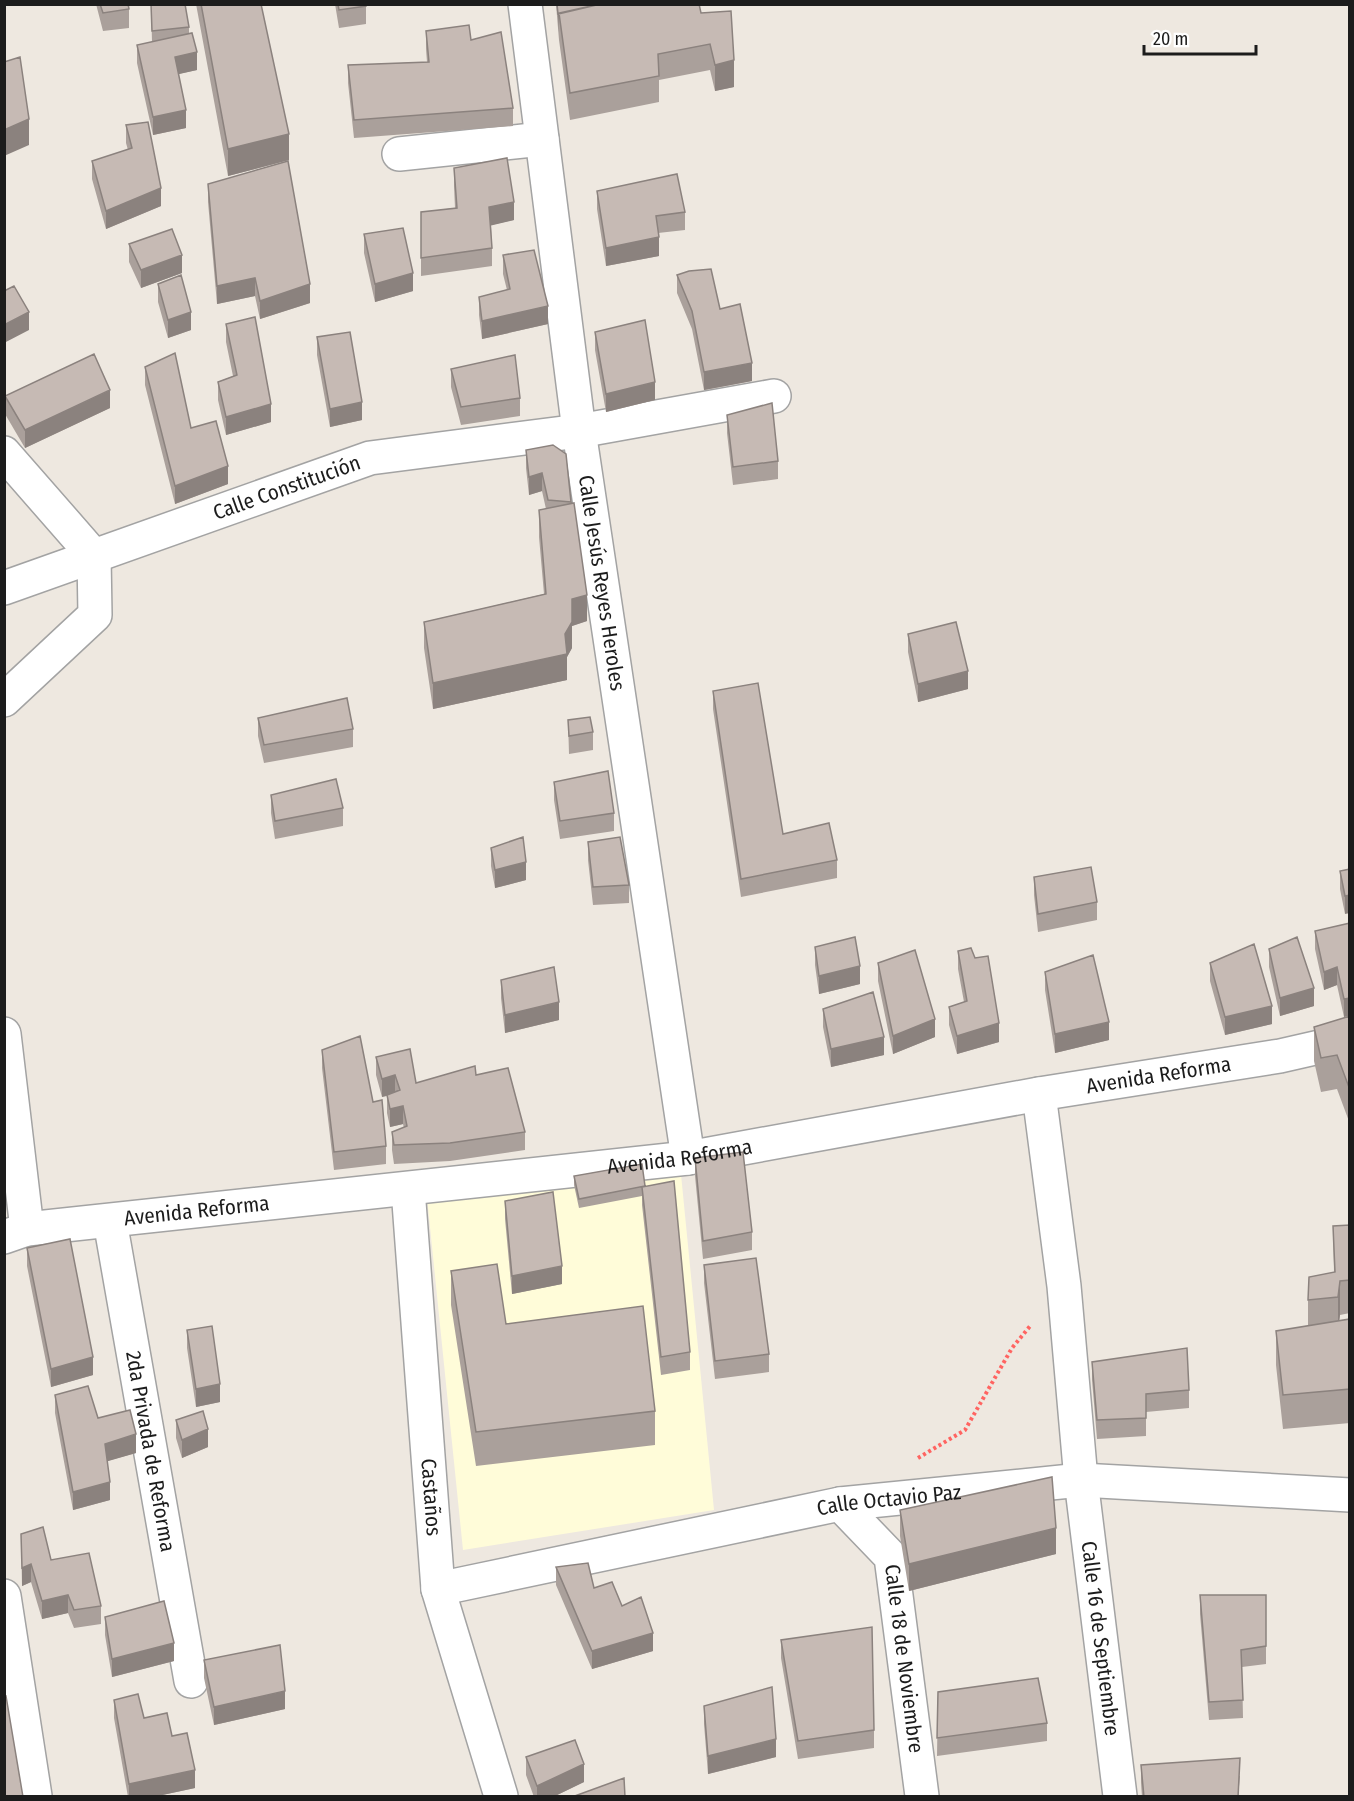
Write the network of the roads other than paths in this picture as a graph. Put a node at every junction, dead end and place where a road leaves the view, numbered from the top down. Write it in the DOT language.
graph roads {
  1 [pos="525,4"];
  2 [pos="542,139"];
  3 [pos="399,154"];
  4 [pos="774,396"];
  5 [pos="579,430"];
  6 [pos="4,453"];
  7 [pos="94,556"];
  8 [pos="4,588"];
  9 [pos="4,700"];
  10 [pos="4,1034"];
  11 [pos="1350,1040"];
  12 [pos="1039,1094"];
  13 [pos="688,1158"];
  14 [pos="408,1189"];
  15 [pos="110,1221"];
  16 [pos="16,1233"];
  17 [pos="1081,1480"];
  18 [pos="1350,1495"];
  19 [pos="840,1504"];
  20 [pos="438,1589"];
  21 [pos="4,1596"];
  22 [pos="191,1681"];
  23 [pos="35,1797"];
  24 [pos="501,1797"];
  25 [pos="922,1797"];
  26 [pos="1120,1797"];
  1 -- 2 [label="street, Calle Jesús Reyes Heroles"];
  2 -- 3 [label="street"];
  2 -- 5 [label="street, Calle Jesús Reyes Heroles"];
  4 -- 5 [label="street, Calle Constitución"];
  5 -- 7 [label="street, Calle Constitución"];
  5 -- 13 [label="street, Calle Jesús Reyes Heroles"];
  6 -- 7 [label="street"];
  7 -- 8 [label="street, Calle Constitución"];
  7 -- 9 [label="street"];
  10 -- 16 [label="street"];
  11 -- 12 [label="street, Avenida Reforma"];
  12 -- 13 [label="street, Avenida Reforma"];
  12 -- 17 [label="street, Calle 16 de Septiembre"];
  13 -- 14 [label="street, Avenida Reforma"];
  14 -- 15 [label="street, Avenida Reforma"];
  14 -- 20 [label="street, Castaños"];
  15 -- 16 [label="street, Avenida Reforma"];
  15 -- 22 [label="street, 2da Privada de Reforma"];
  17 -- 18 [label="street, Calle Octavio Paz"];
  17 -- 19 [label="street, Calle Octavio Paz"];
  17 -- 26 [label="street, Calle 16 de Septiembre"];
  19 -- 20 [label="street, Calle Octavio Paz"];
  19 -- 25 [label="street, Calle 18 de Noviembre"];
  20 -- 24 [label="street, Castaños"];
  21 -- 23 [label="street"];
}
